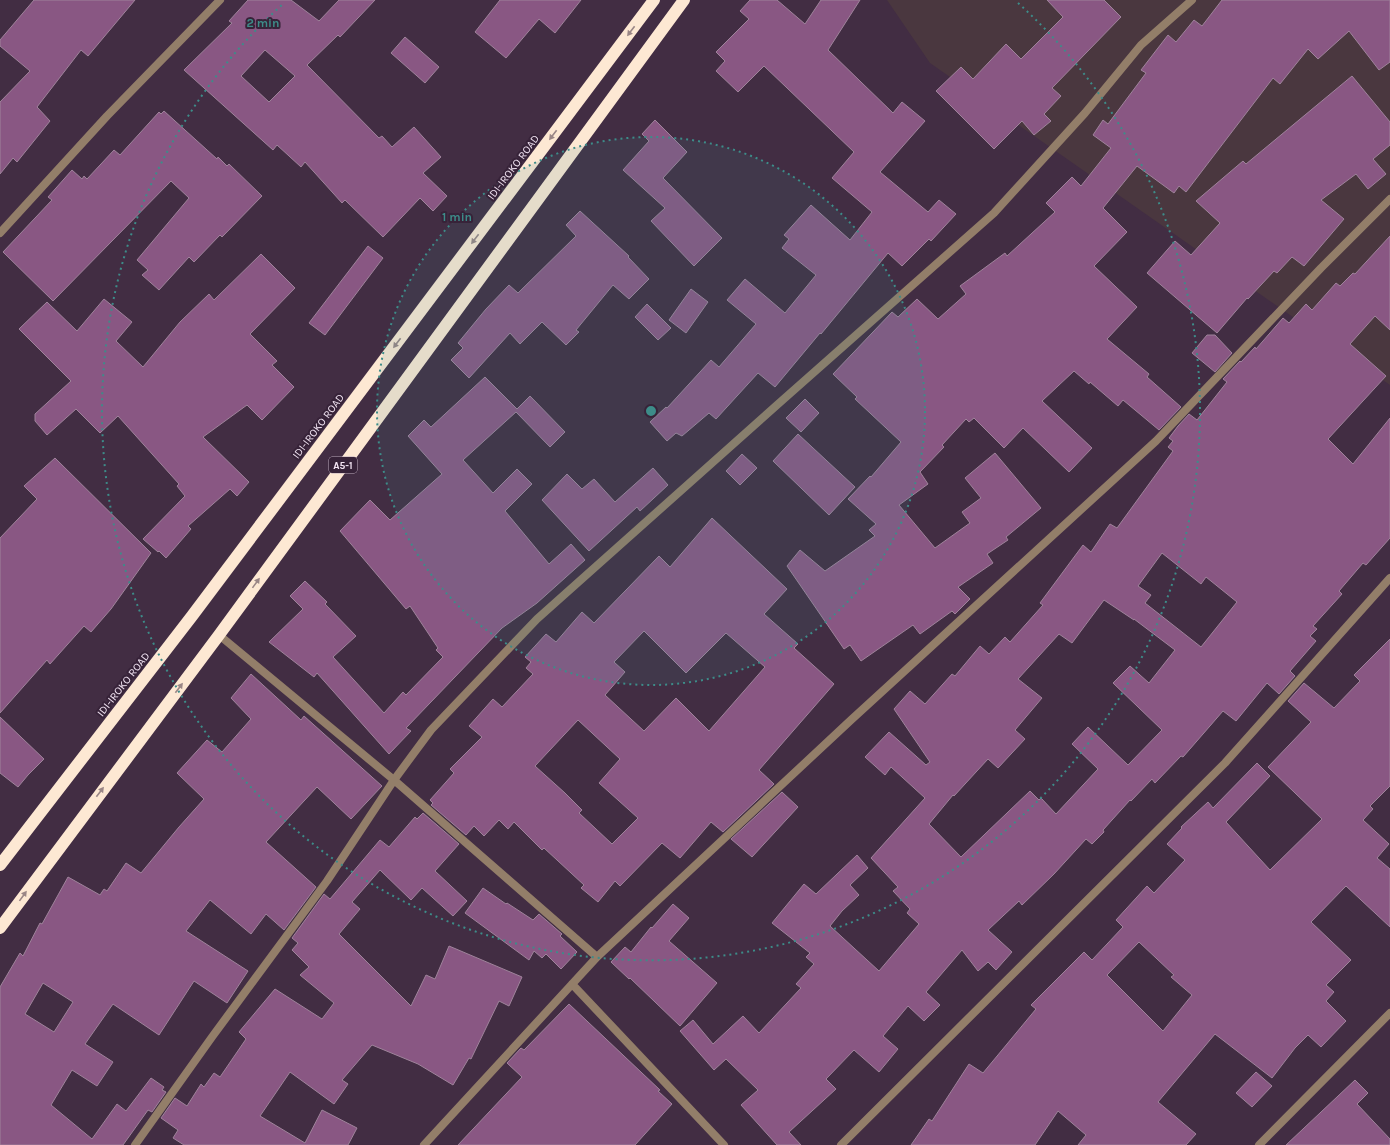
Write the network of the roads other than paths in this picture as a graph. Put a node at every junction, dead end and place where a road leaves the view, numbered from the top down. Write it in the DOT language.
graph roads {
  1 [pos="220,0"];
  2 [pos="654,0"];
  3 [pos="684,0"];
  4 [pos="1192,0"];
  5 [pos="1390,199"];
  6 [pos="0,233"];
  7 [pos="1390,578"];
  8 [pos="218,635"];
  9 [pos="394,780"];
  10 [pos="0,865"];
  11 [pos="0,928"];
  12 [pos="597,957"];
  13 [pos="572,984"];
  14 [pos="1390,1012"];
  15 [pos="135,1145"];
  16 [pos="424,1145"];
  17 [pos="724,1145"];
  18 [pos="841,1145"];
  19 [pos="1259,1145"];
  1 -- 6 [label="street"];
  2 -- 10 [label="highway, IDI-IROKO ROAD / A5-1, one-way"];
  8 -- 3 [label="highway, A5-1, one-way"];
  4 -- 9 [label="street"];
  5 -- 12 [label="street"];
  7 -- 18 [label="street"];
  8 -- 9 [label="street"];
  11 -- 8 [label="highway, A5-1, one-way"];
  9 -- 12 [label="street"];
  9 -- 15 [label="street"];
  12 -- 13 [label="street"];
  13 -- 16 [label="street"];
  13 -- 17 [label="street"];
  14 -- 19 [label="street"];
}
